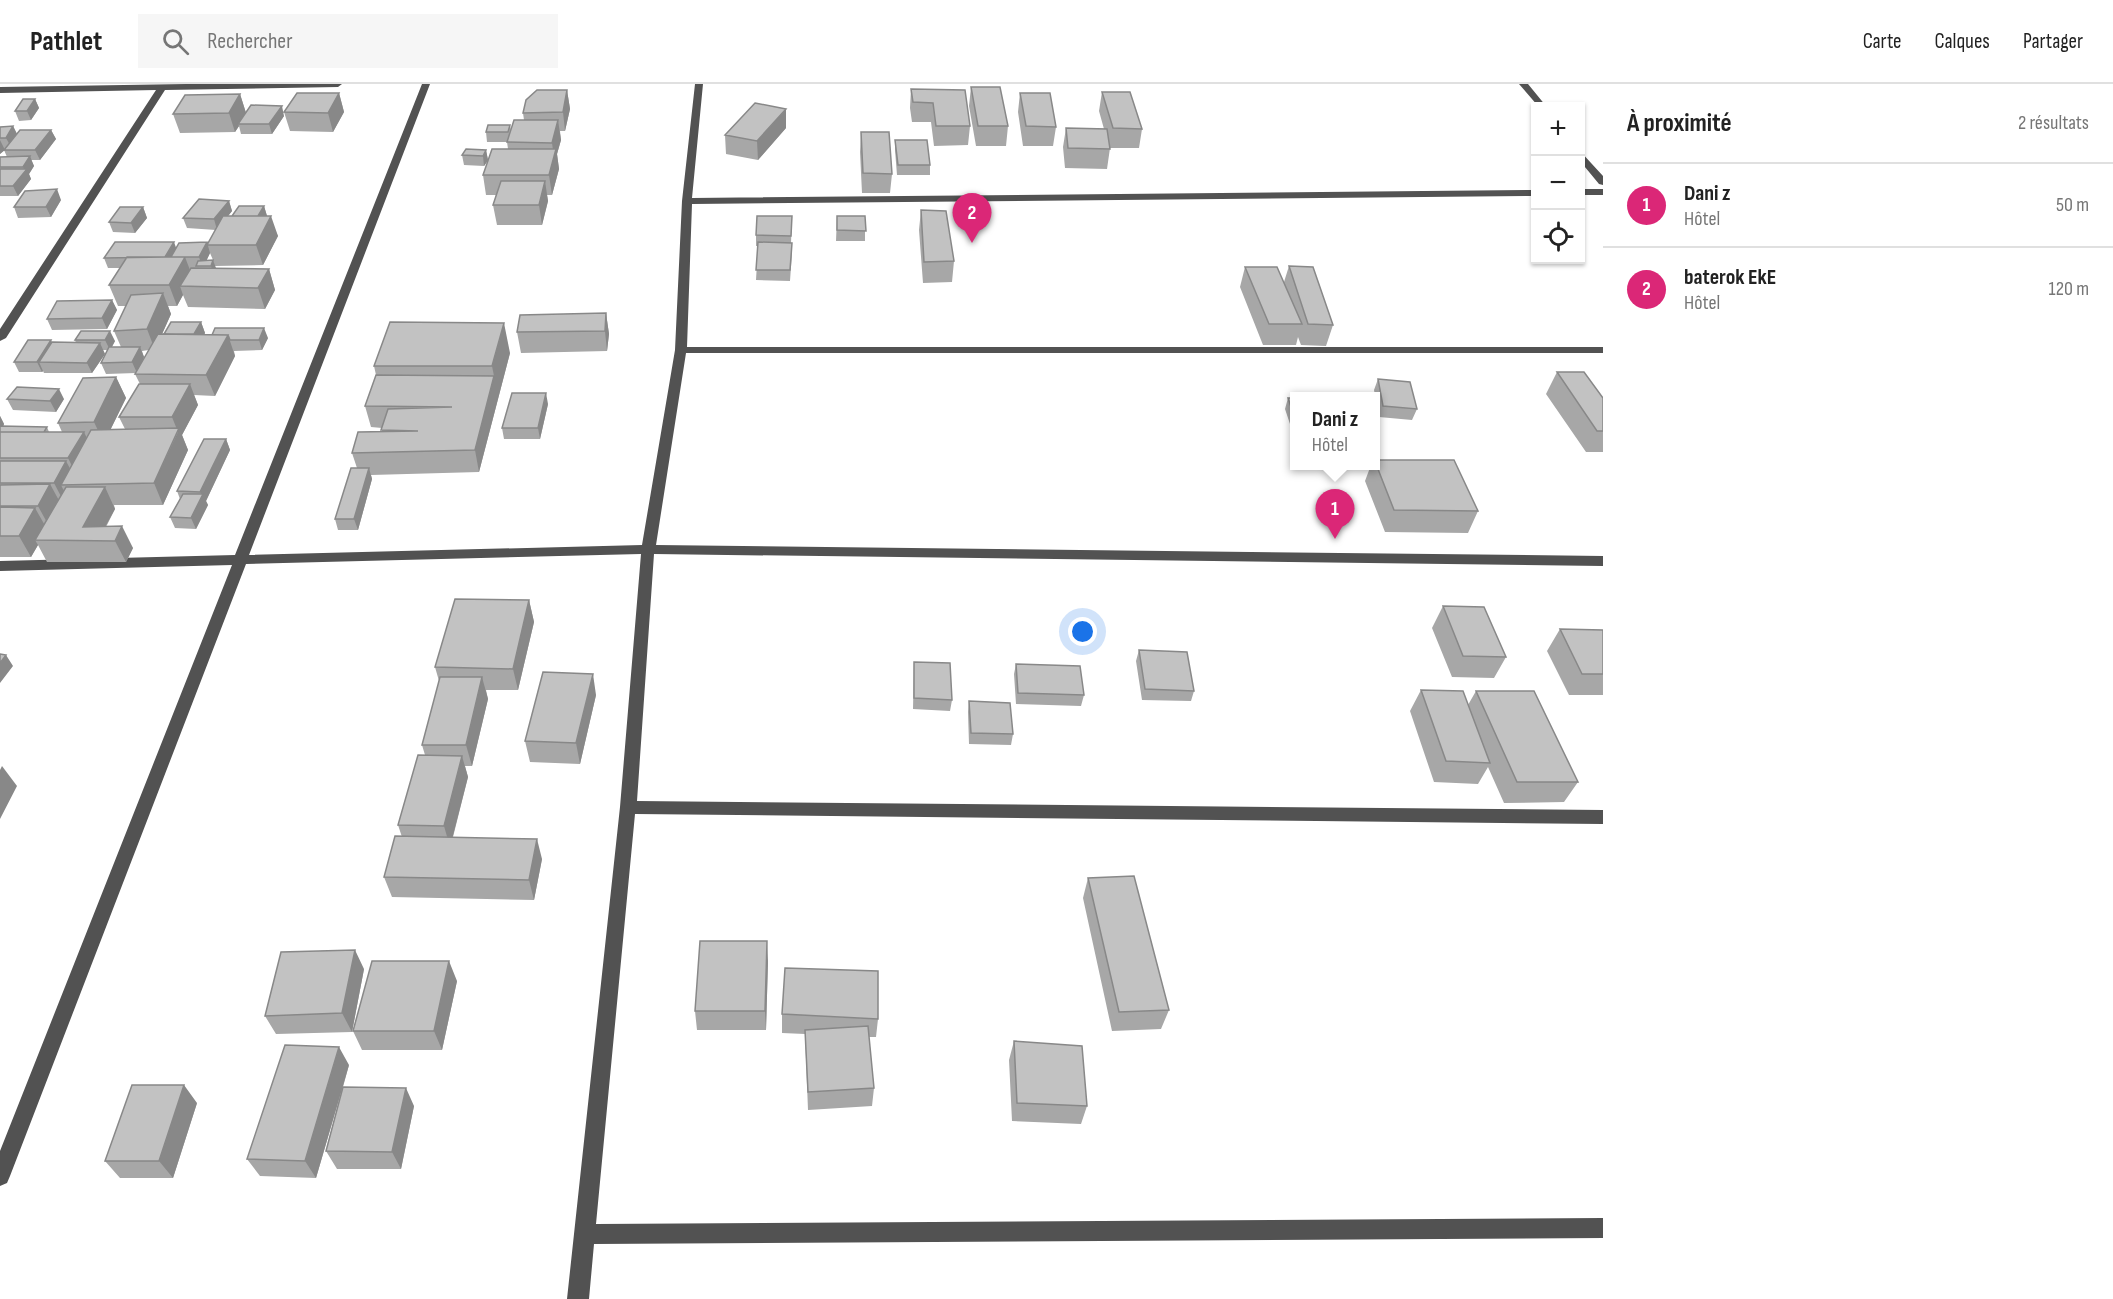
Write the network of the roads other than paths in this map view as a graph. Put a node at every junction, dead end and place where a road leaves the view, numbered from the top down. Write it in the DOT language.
graph roads {
  1 [pos="338,84"];
  2 [pos="426,84"];
  3 [pos="699,84"];
  4 [pos="1523,84"];
  5 [pos="162,87"];
  6 [pos="0,90"];
  7 [pos="1539,102"];
  8 [pos="1583,156"];
  9 [pos="1603,182"];
  10 [pos="1585,192"];
  11 [pos="1603,192"];
  12 [pos="1531,193"];
  13 [pos="687,201"];
  14 [pos="0,338"];
  15 [pos="681,350"];
  16 [pos="1603,350"];
  17 [pos="648,549"];
  18 [pos="239,561"];
  19 [pos="1603,561"];
  20 [pos="0,566"];
  21 [pos="628,807"];
  22 [pos="1603,817"];
  23 [pos="0,1176"];
  24 [pos="1603,1228"];
  25 [pos="585,1234"];
  26 [pos="578,1299"];
  1 -- 5 [label="street"];
  2 -- 18 [label="street"];
  3 -- 13 [label="street"];
  4 -- 7 [label="street"];
  5 -- 6 [label="street"];
  5 -- 14 [label="street"];
  8 -- 9 [label="street"];
  10 -- 11 [label="street"];
  12 -- 13 [label="street"];
  13 -- 15 [label="street"];
  15 -- 16 [label="street"];
  15 -- 17 [label="street"];
  17 -- 18 [label="street"];
  17 -- 19 [label="street"];
  17 -- 21 [label="street"];
  18 -- 20 [label="street"];
  18 -- 23 [label="street"];
  21 -- 22 [label="street"];
  21 -- 25 [label="street"];
  24 -- 25 [label="street"];
  25 -- 26 [label="street"];
}
